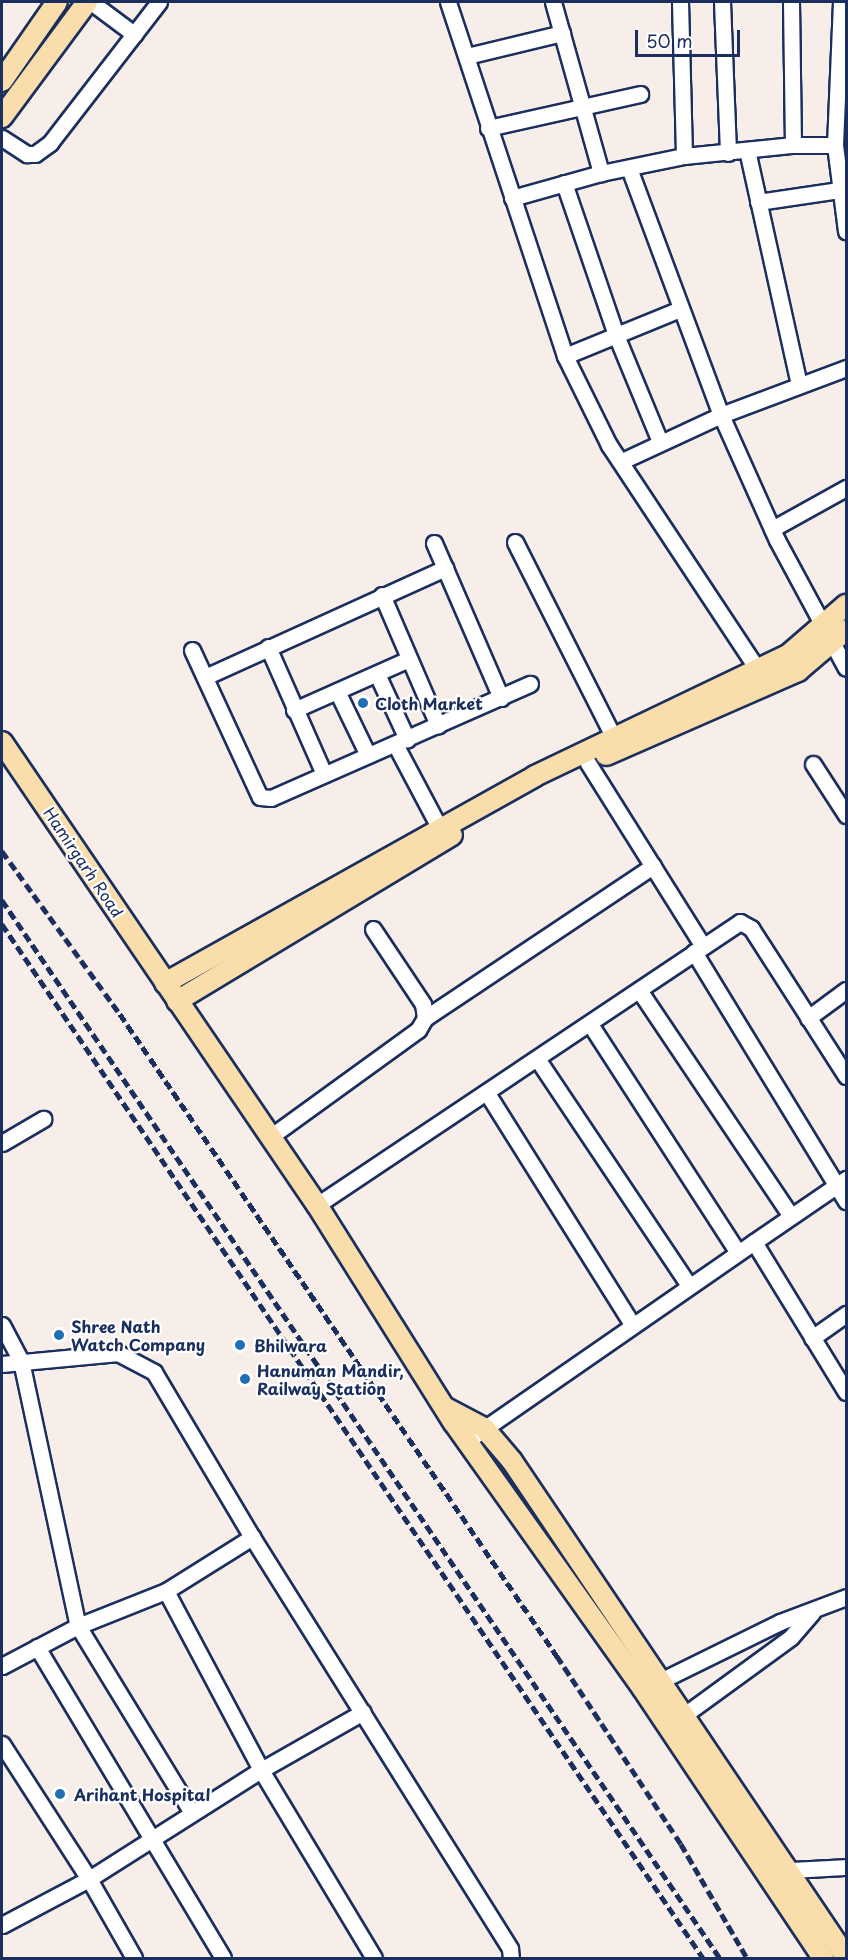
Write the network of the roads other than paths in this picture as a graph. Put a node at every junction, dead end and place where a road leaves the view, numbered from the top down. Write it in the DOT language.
graph roads {
  1 [pos="57,2"];
  2 [pos="89,2"];
  3 [pos="159,2"];
  4 [pos="448,2"];
  5 [pos="553,2"];
  6 [pos="680,2"];
  7 [pos="722,2"];
  8 [pos="791,2"];
  9 [pos="841,2"];
  10 [pos="562,33"];
  11 [pos="134,34"];
  12 [pos="467,56"];
  13 [pos="2,81"];
  14 [pos="640,94"];
  15 [pos="583,107"];
  16 [pos="2,117"];
  17 [pos="488,128"];
  18 [pos="2,138"];
  19 [pos="793,145"];
  20 [pos="835,145"];
  21 [pos="747,150"];
  22 [pos="728,153"];
  23 [pos="684,156"];
  24 [pos="629,168"];
  25 [pos="601,173"];
  26 [pos="564,183"];
  27 [pos="839,190"];
  28 [pos="512,198"];
  29 [pos="758,202"];
  30 [pos="846,231"];
  31 [pos="680,309"];
  32 [pos="616,335"];
  33 [pos="565,356"];
  34 [pos="846,368"];
  35 [pos="799,384"];
  36 [pos="720,415"];
  37 [pos="660,442"];
  38 [pos="622,461"];
  39 [pos="846,488"];
  40 [pos="772,529"];
  41 [pos="515,542"];
  42 [pos="434,543"];
  43 [pos="445,568"];
  44 [pos="382,595"];
  45 [pos="846,605"];
  46 [pos="846,630"];
  47 [pos="827,637"];
  48 [pos="268,647"];
  49 [pos="192,650"];
  50 [pos="409,659"];
  51 [pos="846,668"];
  52 [pos="757,669"];
  53 [pos="377,674"];
  54 [pos="205,677"];
  55 [pos="530,684"];
  56 [pos="337,691"];
  57 [pos="501,698"];
  58 [pos="294,710"];
  59 [pos="438,724"];
  60 [pos="614,738"];
  61 [pos="401,741"];
  62 [pos="2,742"];
  63 [pos="368,754"];
  64 [pos="588,763"];
  65 [pos="813,764"];
  66 [pos="324,774"];
  67 [pos="846,815"];
  68 [pos="439,827"];
  69 [pos="652,866"];
  70 [pos="373,929"];
  71 [pos="699,949"];
  72 [pos="165,983"];
  73 [pos="639,990"];
  74 [pos="846,990"];
  75 [pos="177,1001"];
  76 [pos="425,1018"];
  77 [pos="808,1018"];
  78 [pos="590,1024"];
  79 [pos="538,1060"];
  80 [pos="846,1076"];
  81 [pos="487,1093"];
  82 [pos="43,1119"];
  83 [pos="270,1137"];
  84 [pos="2,1143"];
  85 [pos="842,1182"];
  86 [pos="846,1201"];
  87 [pos="317,1205"];
  88 [pos="791,1216"];
  89 [pos="754,1242"];
  90 [pos="737,1251"];
  91 [pos="688,1284"];
  92 [pos="846,1314"];
  93 [pos="631,1323"];
  94 [pos="2,1325"];
  95 [pos="812,1338"];
  96 [pos="21,1360"];
  97 [pos="2,1366"];
  98 [pos="846,1392"];
  99 [pos="446,1408"];
  100 [pos="484,1428"];
  101 [pos="468,1440"];
  102 [pos="252,1537"];
  103 [pos="166,1591"];
  104 [pos="846,1597"];
  105 [pos="812,1613"];
  106 [pos="78,1626"];
  107 [pos="37,1647"];
  108 [pos="2,1666"];
  109 [pos="651,1685"];
  110 [pos="363,1712"];
  111 [pos="675,1721"];
  112 [pos="2,1744"];
  113 [pos="261,1770"];
  114 [pos="192,1813"];
  115 [pos="150,1840"];
  116 [pos="846,1866"];
  117 [pos="789,1870"];
  118 [pos="89,1879"];
  119 [pos="2,1925"];
  120 [pos="846,1957"];
  121 [pos="134,1959"];
  122 [pos="223,1959"];
  123 [pos="374,1959"];
  124 [pos="511,1959"];
  125 [pos="823,1959"];
  1 -- 13 [label="main road"];
  2 -- 11 [label="street"];
  2 -- 16 [label="main road"];
  3 -- 11 [label="street"];
  4 -- 12 [label="street"];
  5 -- 10 [label="street"];
  6 -- 23 [label="street"];
  7 -- 22 [label="street"];
  8 -- 19 [label="street"];
  9 -- 20 [label="street"];
  10 -- 12 [label="street"];
  10 -- 15 [label="street"];
  11 -- 18 [label="street"];
  12 -- 17 [label="street"];
  14 -- 15 [label="street"];
  15 -- 17 [label="street"];
  15 -- 25 [label="street"];
  17 -- 28 [label="street"];
  19 -- 20 [label="street"];
  19 -- 21 [label="street"];
  20 -- 27 [label="street"];
  21 -- 22 [label="street"];
  21 -- 29 [label="street"];
  22 -- 23 [label="street"];
  23 -- 24 [label="street"];
  24 -- 25 [label="street"];
  24 -- 31 [label="street"];
  25 -- 26 [label="street"];
  26 -- 28 [label="street"];
  26 -- 32 [label="street"];
  27 -- 29 [label="street"];
  27 -- 30 [label="street"];
  28 -- 33 [label="street"];
  29 -- 35 [label="street"];
  31 -- 32 [label="street"];
  31 -- 36 [label="street"];
  32 -- 33 [label="street"];
  32 -- 37 [label="street"];
  33 -- 38 [label="street"];
  34 -- 35 [label="street"];
  35 -- 36 [label="street"];
  36 -- 37 [label="street"];
  36 -- 40 [label="street"];
  37 -- 38 [label="street"];
  38 -- 52 [label="street"];
  39 -- 40 [label="street"];
  40 -- 47 [label="street"];
  41 -- 60 [label="street"];
  42 -- 43 [label="street"];
  43 -- 44 [label="street"];
  43 -- 57 [label="street"];
  44 -- 48 [label="street"];
  44 -- 50 [label="street"];
  45 -- 47 [label="main road"];
  46 -- 47 [label="main road"];
  47 -- 51 [label="street"];
  47 -- 52 [label="main road"];
  47 -- 64 [label="main road"];
  48 -- 54 [label="street"];
  48 -- 58 [label="street"];
  49 -- 54 [label="street"];
  50 -- 53 [label="street"];
  50 -- 59 [label="street"];
  52 -- 60 [label="main road"];
  53 -- 56 [label="street"];
  53 -- 61 [label="street"];
  54 -- 66 [label="street"];
  55 -- 57 [label="street"];
  56 -- 58 [label="street"];
  56 -- 63 [label="street"];
  57 -- 59 [label="street"];
  58 -- 66 [label="street"];
  59 -- 61 [label="street"];
  60 -- 68 [label="main road"];
  61 -- 63 [label="street"];
  61 -- 68 [label="street"];
  62 -- 72 [label="main road, Hamirgarh Road"];
  63 -- 66 [label="street"];
  64 -- 69 [label="street"];
  64 -- 75 [label="main road"];
  65 -- 67 [label="street"];
  68 -- 72 [label="main road"];
  69 -- 71 [label="street"];
  69 -- 76 [label="street"];
  70 -- 76 [label="street"];
  71 -- 73 [label="street"];
  71 -- 77 [label="street"];
  71 -- 85 [label="street"];
  72 -- 75 [label="main road, Hamirgarh Road"];
  73 -- 78 [label="street"];
  73 -- 88 [label="street"];
  74 -- 77 [label="street"];
  75 -- 83 [label="main road, Hamirgarh Road"];
  76 -- 83 [label="street"];
  77 -- 80 [label="street"];
  78 -- 79 [label="street"];
  78 -- 90 [label="street"];
  79 -- 81 [label="street"];
  79 -- 91 [label="street"];
  81 -- 87 [label="street"];
  81 -- 93 [label="street"];
  82 -- 84 [label="street"];
  83 -- 87 [label="main road, Hamirgarh Road"];
  85 -- 86 [label="street"];
  85 -- 88 [label="street"];
  87 -- 99 [label="main road, Hamirgarh Road"];
  88 -- 89 [label="street"];
  89 -- 90 [label="street"];
  89 -- 95 [label="street"];
  90 -- 91 [label="street"];
  91 -- 93 [label="street"];
  92 -- 95 [label="street"];
  93 -- 100 [label="street"];
  94 -- 96 [label="street"];
  95 -- 98 [label="street"];
  96 -- 97 [label="street"];
  96 -- 102 [label="street"];
  96 -- 106 [label="street"];
  99 -- 100 [label="main road"];
  99 -- 101 [label="main road, Hamirgarh Road"];
  100 -- 101 [label="street"];
  100 -- 109 [label="main road"];
  101 -- 109 [label="main road, Hamirgarh Road"];
  102 -- 103 [label="street"];
  102 -- 110 [label="street"];
  103 -- 106 [label="street"];
  103 -- 113 [label="street"];
  104 -- 105 [label="street"];
  105 -- 109 [label="street"];
  105 -- 111 [label="street"];
  106 -- 107 [label="street"];
  106 -- 114 [label="street"];
  107 -- 108 [label="street"];
  107 -- 115 [label="street"];
  109 -- 111 [label="main road"];
  110 -- 113 [label="street"];
  110 -- 124 [label="street"];
  111 -- 117 [label="main road"];
  111 -- 125 [label="main road"];
  112 -- 118 [label="street"];
  113 -- 114 [label="street"];
  113 -- 123 [label="street"];
  114 -- 115 [label="street"];
  115 -- 118 [label="street"];
  115 -- 122 [label="street"];
  116 -- 117 [label="street"];
  117 -- 120 [label="main road"];
  118 -- 119 [label="street"];
  118 -- 121 [label="street"];
}
